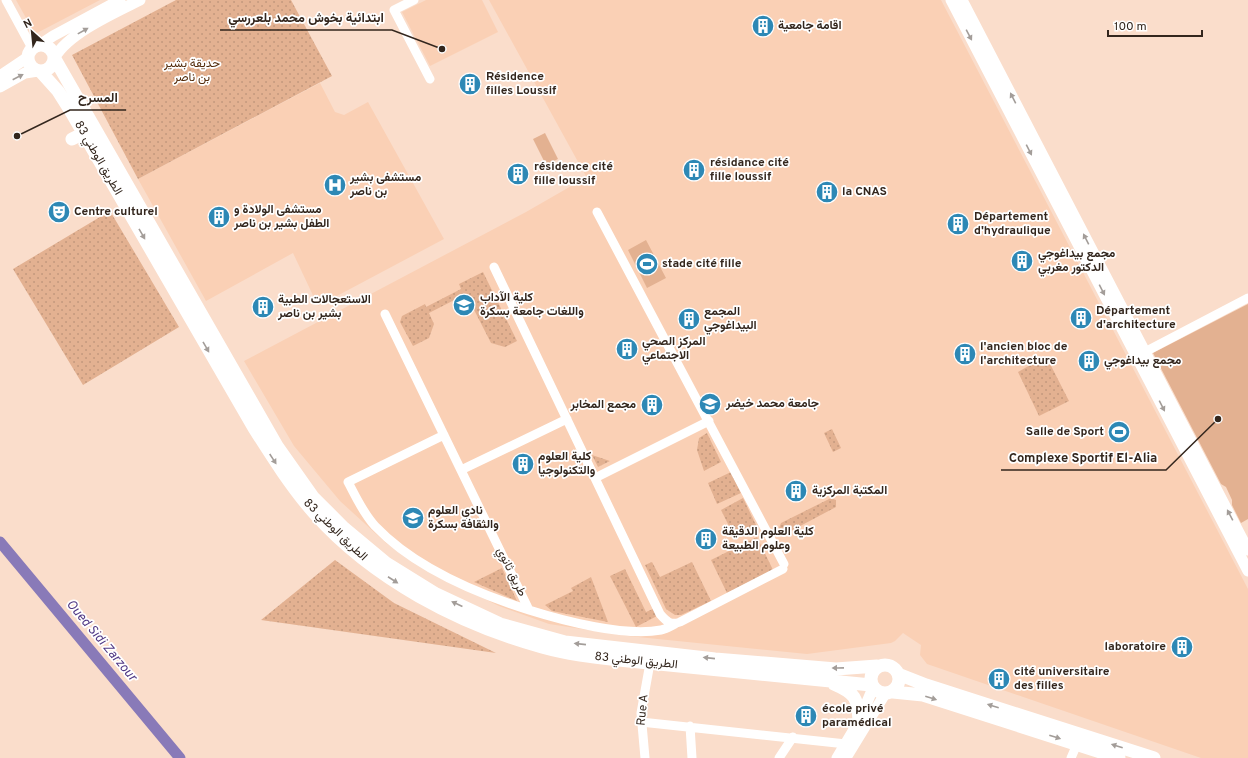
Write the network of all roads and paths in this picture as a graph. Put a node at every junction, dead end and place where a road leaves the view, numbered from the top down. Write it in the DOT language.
graph roads {
  1 [pos="6,0"];
  2 [pos="120,0"];
  3 [pos="414,0"];
  4 [pos="951,0"];
  5 [pos="962,0"];
  6 [pos="135,1"];
  7 [pos="34,49"];
  8 [pos="55,58"];
  9 [pos="39,71"];
  10 [pos="0,76"];
  11 [pos="430,79"];
  12 [pos="0,86"];
  13 [pos="84,133"];
  14 [pos="72,140"];
  15 [pos="597,212"];
  16 [pos="494,268"];
  17 [pos="1248,298"];
  18 [pos="385,314"];
  19 [pos="1140,354"];
  20 [pos="567,419"];
  21 [pos="709,421"];
  22 [pos="444,435"];
  23 [pos="461,470"];
  24 [pos="595,478"];
  25 [pos="1248,550"];
  26 [pos="1248,571"];
  27 [pos="530,610"];
  28 [pos="675,624"];
  29 [pos="650,662"];
  30 [pos="877,666"];
  31 [pos="898,674"];
  32 [pos="827,681"];
  33 [pos="872,687"];
  34 [pos="889,693"];
  35 [pos="859,721"];
  36 [pos="641,722"];
  37 [pos="690,726"];
  38 [pos="793,737"];
  39 [pos="846,744"];
  40 [pos="1077,744"];
  41 [pos="646,758"];
  42 [pos="692,758"];
  43 [pos="779,758"];
  44 [pos="837,758"];
  45 [pos="845,758"];
  46 [pos="1071,758"];
  47 [pos="1119,758"];
  48 [pos="1154,758"];
  1 -- 7 [label="street"];
  2 -- 7 [label="main road"];
  3 -- 11 [label="street"];
  4 -- 19 [label="main road, one-way"];
  19 -- 5 [label="main road, one-way"];
  8 -- 6 [label="main road, one-way"];
  7 -- 8 [label="highway"];
  7 -- 9 [label="highway"];
  7 -- 10 [label="main road"];
  8 -- 9 [label="highway"];
  30 -- 8 [label="highway, الطريق الوطني 83, one-way"];
  12 -- 9 [label="main road, one-way"];
  9 -- 13 [label="highway, الطريق الوطني 83"];
  13 -- 14 [label="highway"];
  13 -- 29 [label="highway, الطريق الوطني 83, one-way"];
  15 -- 21 [label="street"];
  16 -- 20 [label="street"];
  17 -- 19 [label="street"];
  18 -- 22 [label="street, طريق ثانوي"];
  25 -- 19 [label="main road, one-way"];
  19 -- 26 [label="main road, one-way"];
  20 -- 23 [label="street"];
  20 -- 24 [label="street"];
  21 -- 24 [label="street"];
  21 -- 28 [label="street, طريق ثانوي"];
  22 -- 23 [label="street, طريق ثانوي"];
  22 -- 27 [label="street"];
  23 -- 27 [label="street, طريق ثانوي"];
  24 -- 28 [label="street"];
  27 -- 28 [label="street, طريق ثانوي"];
  29 -- 32 [label="highway, الطريق الوطني 83"];
  29 -- 36 [label="street, Rue A"];
  30 -- 31 [label="highway"];
  30 -- 33 [label="highway"];
  31 -- 34 [label="highway"];
  48 -- 31 [label="highway, one-way"];
  32 -- 33 [label="highway, الطريق الوطني 83"];
  32 -- 35 [label="highway"];
  33 -- 34 [label="highway"];
  33 -- 35 [label="main road"];
  34 -- 40 [label="highway, one-way"];
  34 -- 45 [label="main road"];
  35 -- 39 [label="main road"];
  36 -- 37 [label="street"];
  36 -- 41 [label="street, Rue A"];
  37 -- 38 [label="street"];
  37 -- 42 [label="street"];
  38 -- 39 [label="street"];
  38 -- 43 [label="street"];
  39 -- 44 [label="main road"];
  40 -- 46 [label="street"];
  40 -- 47 [label="highway"];
}
